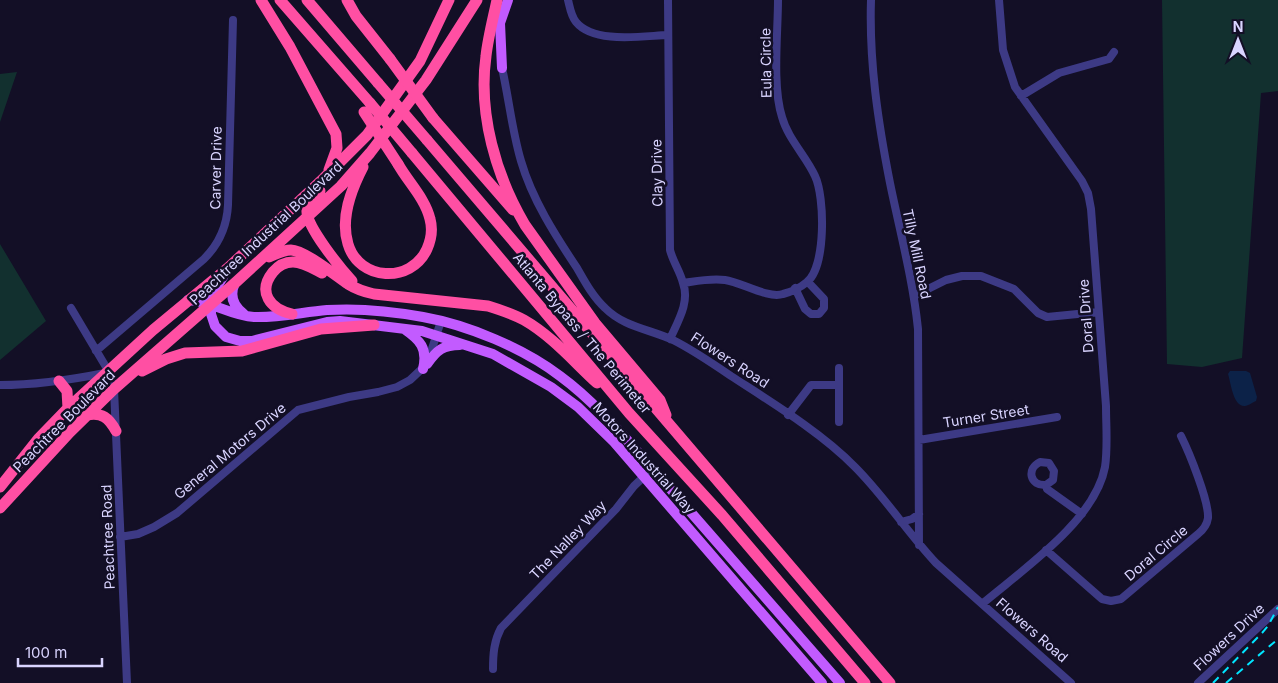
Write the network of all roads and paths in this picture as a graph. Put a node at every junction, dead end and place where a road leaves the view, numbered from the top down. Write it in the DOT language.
graph roads {
  1 [pos="261,0"];
  2 [pos="280,0"];
  3 [pos="307,0"];
  4 [pos="347,0"];
  5 [pos="468,0"];
  6 [pos="477,0"];
  7 [pos="497,0"];
  8 [pos="508,0"];
  9 [pos="568,0"];
  10 [pos="668,0"];
  11 [pos="778,0"];
  12 [pos="870,0"];
  13 [pos="1000,0"];
  14 [pos="446,4"];
  15 [pos="233,20"];
  16 [pos="457,34"];
  17 [pos="668,35"];
  18 [pos="1114,52"];
  19 [pos="502,68"];
  20 [pos="1021,96"];
  21 [pos="367,107"];
  22 [pos="368,134"];
  23 [pos="370,153"];
  24 [pos="324,178"];
  25 [pos="308,218"];
  26 [pos="525,225"];
  27 [pos="256,264"];
  28 [pos="229,266"];
  29 [pos="808,282"];
  30 [pos="236,283"];
  31 [pos="683,283"];
  32 [pos="350,286"];
  33 [pos="795,288"];
  34 [pos="394,296"];
  35 [pos="914,296"];
  36 [pos="188,300"];
  37 [pos="211,304"];
  38 [pos="71,308"];
  39 [pos="1098,312"];
  40 [pos="292,314"];
  41 [pos="247,316"];
  42 [pos="441,321"];
  43 [pos="374,325"];
  44 [pos="404,329"];
  45 [pos="437,335"];
  46 [pos="670,339"];
  47 [pos="469,346"];
  48 [pos="96,351"];
  49 [pos="425,367"];
  50 [pos="839,368"];
  51 [pos="108,372"];
  52 [pos="129,377"];
  53 [pos="59,381"];
  54 [pos="0,385"];
  55 [pos="839,385"];
  56 [pos="114,389"];
  57 [pos="68,408"];
  58 [pos="629,413"];
  59 [pos="788,414"];
  60 [pos="87,415"];
  61 [pos="1057,417"];
  62 [pos="839,422"];
  63 [pos="670,424"];
  64 [pos="116,431"];
  65 [pos="1181,436"];
  66 [pos="919,440"];
  67 [pos="652,469"];
  68 [pos="644,477"];
  69 [pos="1046,485"];
  70 [pos="0,486"];
  71 [pos="0,508"];
  72 [pos="919,514"];
  73 [pos="1082,514"];
  74 [pos="901,522"];
  75 [pos="120,537"];
  76 [pos="919,545"];
  77 [pos="1046,550"];
  78 [pos="982,604"];
  79 [pos="1278,609"];
  80 [pos="493,669"];
  81 [pos="127,683"];
  82 [pos="822,683"];
  83 [pos="840,683"];
  84 [pos="865,683"];
  85 [pos="890,683"];
  86 [pos="1071,683"];
  87 [pos="1198,683"];
  1 -- 24 [label="highway"];
  2 -- 21 [label="highway"];
  3 -- 63 [label="highway, Atlanta Bypass / The Perimeter, bridge"];
  4 -- 26 [label="highway, bridge"];
  5 -- 16 [label="highway"];
  6 -- 16 [label="highway, Peachtree Industrial Boulevard"];
  7 -- 26 [label="highway"];
  8 -- 19 [label="main road, Flowers Road"];
  9 -- 17 [label="street"];
  10 -- 17 [label="street, Clay Drive"];
  11 -- 29 [label="street, Eula Circle"];
  12 -- 35 [label="street, Tilly Mill Road"];
  13 -- 20 [label="street, Doral Drive"];
  14 -- 22 [label="highway, Peachtree Industrial Boulevard"];
  15 -- 48 [label="street, Carver Drive"];
  16 -- 23 [label="highway, Peachtree Industrial Boulevard"];
  17 -- 31 [label="street, Clay Drive"];
  18 -- 20 [label="street"];
  19 -- 46 [label="street, Flowers Road"];
  20 -- 39 [label="street, Doral Drive"];
  21 -- 23 [label="highway, bridge"];
  21 -- 58 [label="highway, Atlanta Bypass / The Perimeter, bridge"];
  22 -- 24 [label="highway, Peachtree Industrial Boulevard"];
  22 -- 25 [label="highway"];
  23 -- 25 [label="highway, Peachtree Industrial Boulevard"];
  24 -- 28 [label="highway, Peachtree Industrial Boulevard"];
  25 -- 27 [label="highway, Peachtree Industrial Boulevard"];
  25 -- 34 [label="highway"];
  26 -- 63 [label="highway"];
  27 -- 30 [label="highway, Peachtree Industrial Boulevard"];
  27 -- 32 [label="highway"];
  28 -- 36 [label="highway, Peachtree Industrial Boulevard"];
  28 -- 37 [label="main road"];
  29 -- 33 [label="street"];
  29 -- 33 [label="street"];
  30 -- 37 [label="highway, Peachtree Industrial Boulevard"];
  30 -- 41 [label="main road"];
  31 -- 33 [label="street"];
  31 -- 46 [label="street, Clay Drive"];
  32 -- 34 [label="highway"];
  32 -- 40 [label="highway"];
  34 -- 58 [label="highway"];
  35 -- 39 [label="street"];
  35 -- 66 [label="street, Tilly Mill Road"];
  36 -- 37 [label="main road, Motors Industrial Way"];
  36 -- 51 [label="highway, Peachtree Industrial Boulevard"];
  37 -- 41 [label="main road, Motors Industrial Way"];
  37 -- 43 [label="main road, Motors Industrial Way"];
  37 -- 52 [label="highway, Peachtree Industrial Boulevard"];
  38 -- 48 [label="street, Peachtree Road"];
  39 -- 73 [label="street, Doral Drive"];
  40 -- 41 [label="main road, Motors Industrial Way"];
  40 -- 42 [label="main road, Motors Industrial Way"];
  42 -- 45 [label="street"];
  42 -- 67 [label="main road, Motors Industrial Way"];
  43 -- 44 [label="main road, Motors Industrial Way"];
  43 -- 52 [label="highway"];
  44 -- 45 [label="main road, Motors Industrial Way"];
  44 -- 49 [label="main road"];
  45 -- 47 [label="main road, Motors Industrial Way"];
  45 -- 49 [label="street"];
  46 -- 59 [label="street, Flowers Road"];
  47 -- 49 [label="main road"];
  47 -- 68 [label="main road, Motors Industrial Way"];
  48 -- 51 [label="street, Peachtree Road"];
  49 -- 75 [label="street, General Motors Drive"];
  50 -- 55 [label="street"];
  51 -- 53 [label="street"];
  51 -- 56 [label="street, Peachtree Road"];
  51 -- 57 [label="highway, Peachtree Boulevard"];
  52 -- 56 [label="highway, Peachtree Boulevard"];
  53 -- 54 [label="street"];
  53 -- 57 [label="highway"];
  55 -- 59 [label="street"];
  55 -- 62 [label="street"];
  56 -- 60 [label="highway, Peachtree Boulevard"];
  56 -- 64 [label="street, Peachtree Road"];
  57 -- 70 [label="highway, Peachtree Boulevard"];
  58 -- 84 [label="highway, Atlanta Bypass / The Perimeter"];
  59 -- 74 [label="street, Flowers Road"];
  60 -- 64 [label="highway"];
  60 -- 71 [label="highway, Peachtree Boulevard"];
  61 -- 66 [label="street, Turner Street"];
  63 -- 85 [label="highway, Atlanta Bypass / The Perimeter"];
  64 -- 75 [label="street, Peachtree Road"];
  65 -- 77 [label="street, Doral Circle"];
  66 -- 72 [label="street, Tilly Mill Road"];
  67 -- 68 [label="street, The Nalley Way"];
  67 -- 83 [label="main road, Motors Industrial Way"];
  68 -- 80 [label="street, The Nalley Way"];
  68 -- 82 [label="main road, Motors Industrial Way"];
  69 -- 73 [label="street"];
  72 -- 74 [label="street"];
  72 -- 76 [label="street, Tilly Mill Road"];
  73 -- 77 [label="street, Doral Drive"];
  74 -- 76 [label="street, Flowers Road"];
  75 -- 81 [label="street, Peachtree Road"];
  76 -- 78 [label="street, Flowers Road"];
  77 -- 78 [label="street, Doral Drive"];
  78 -- 86 [label="street, Flowers Road"];
  79 -- 87 [label="street, Flowers Drive"];
}
